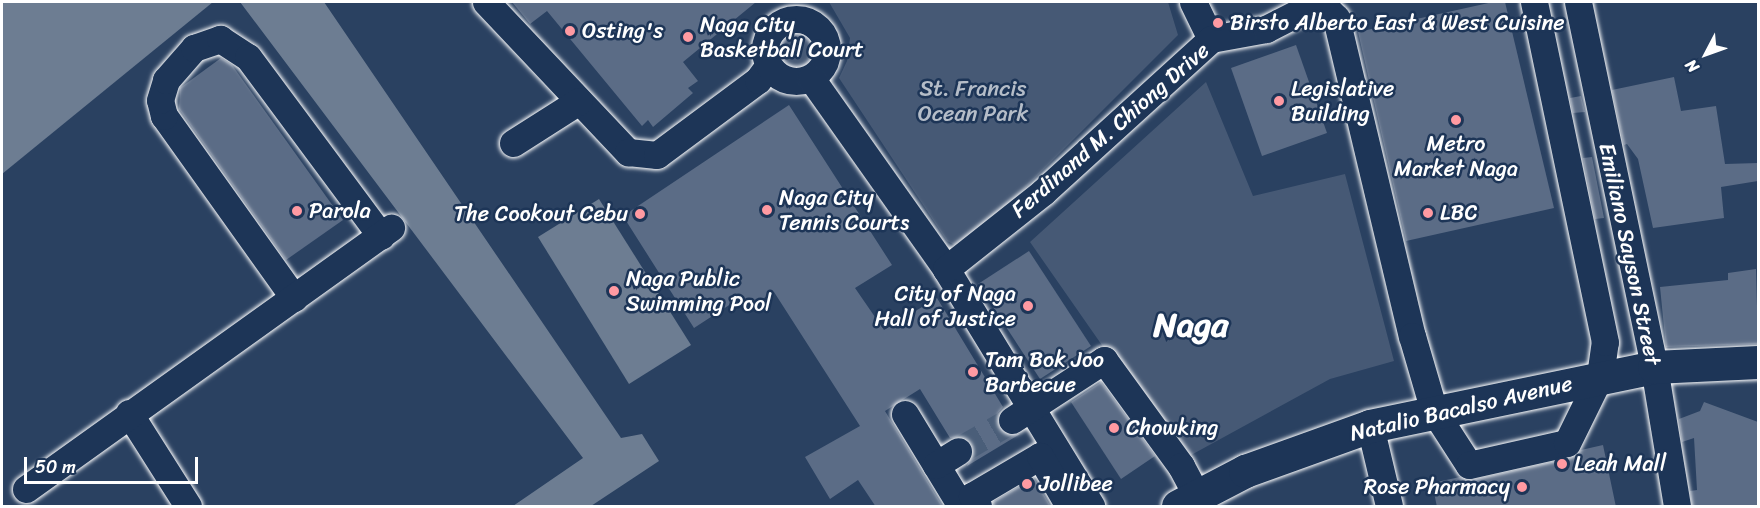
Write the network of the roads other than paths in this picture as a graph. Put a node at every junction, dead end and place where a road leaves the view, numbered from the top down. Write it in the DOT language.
graph roads {
  1 [pos="486,2"];
  2 [pos="1193,2"];
  3 [pos="1319,2"];
  4 [pos="1534,2"];
  5 [pos="1578,2"];
  6 [pos="801,10"];
  7 [pos="1211,39"];
  8 [pos="768,66"];
  9 [pos="812,78"];
  10 [pos="579,101"];
  11 [pos="513,143"];
  12 [pos="946,269"];
  13 [pos="294,298"];
  14 [pos="1758,362"];
  15 [pos="1654,367"];
  16 [pos="1599,376"];
  17 [pos="1434,411"];
  18 [pos="129,413"];
  19 [pos="905,414"];
  20 [pos="1023,414"];
  21 [pos="1370,426"];
  22 [pos="26,489"];
  23 [pos="1188,501"];
  24 [pos="188,507"];
  25 [pos="961,507"];
  26 [pos="978,507"];
  27 [pos="1068,507"];
  28 [pos="1091,507"];
  29 [pos="1389,507"];
  30 [pos="1677,507"];
  1 -- 10 [label="street"];
  2 -- 7 [label="street"];
  3 -- 7 [label="street, Ferdinand M. Chiong Drive"];
  3 -- 17 [label="street"];
  4 -- 16 [label="street, Emiliano Sayson Street"];
  5 -- 15 [label="street, Emiliano Sayson Street"];
  6 -- 8 [label="street"];
  6 -- 9 [label="street"];
  7 -- 12 [label="street, Ferdinand M. Chiong Drive"];
  8 -- 9 [label="street"];
  8 -- 10 [label="street"];
  9 -- 12 [label="street"];
  10 -- 11 [label="street"];
  12 -- 20 [label="street"];
  13 -- 13 [label="street"];
  13 -- 18 [label="street"];
  14 -- 15 [label="highway, Natalio Bacalso Avenue"];
  15 -- 16 [label="highway, Natalio Bacalso Avenue"];
  15 -- 30 [label="street, Emiliano Sayson Street"];
  16 -- 17 [label="highway, Natalio Bacalso Avenue"];
  16 -- 17 [label="street, Emiliano Sayson Street"];
  17 -- 21 [label="highway, Natalio Bacalso Avenue"];
  18 -- 22 [label="street"];
  18 -- 24 [label="street"];
  19 -- 25 [label="street"];
  20 -- 23 [label="street"];
  20 -- 28 [label="street"];
  21 -- 23 [label="highway, Natalio Bacalso Avenue"];
  21 -- 29 [label="street"];
  26 -- 27 [label="street"];
}
